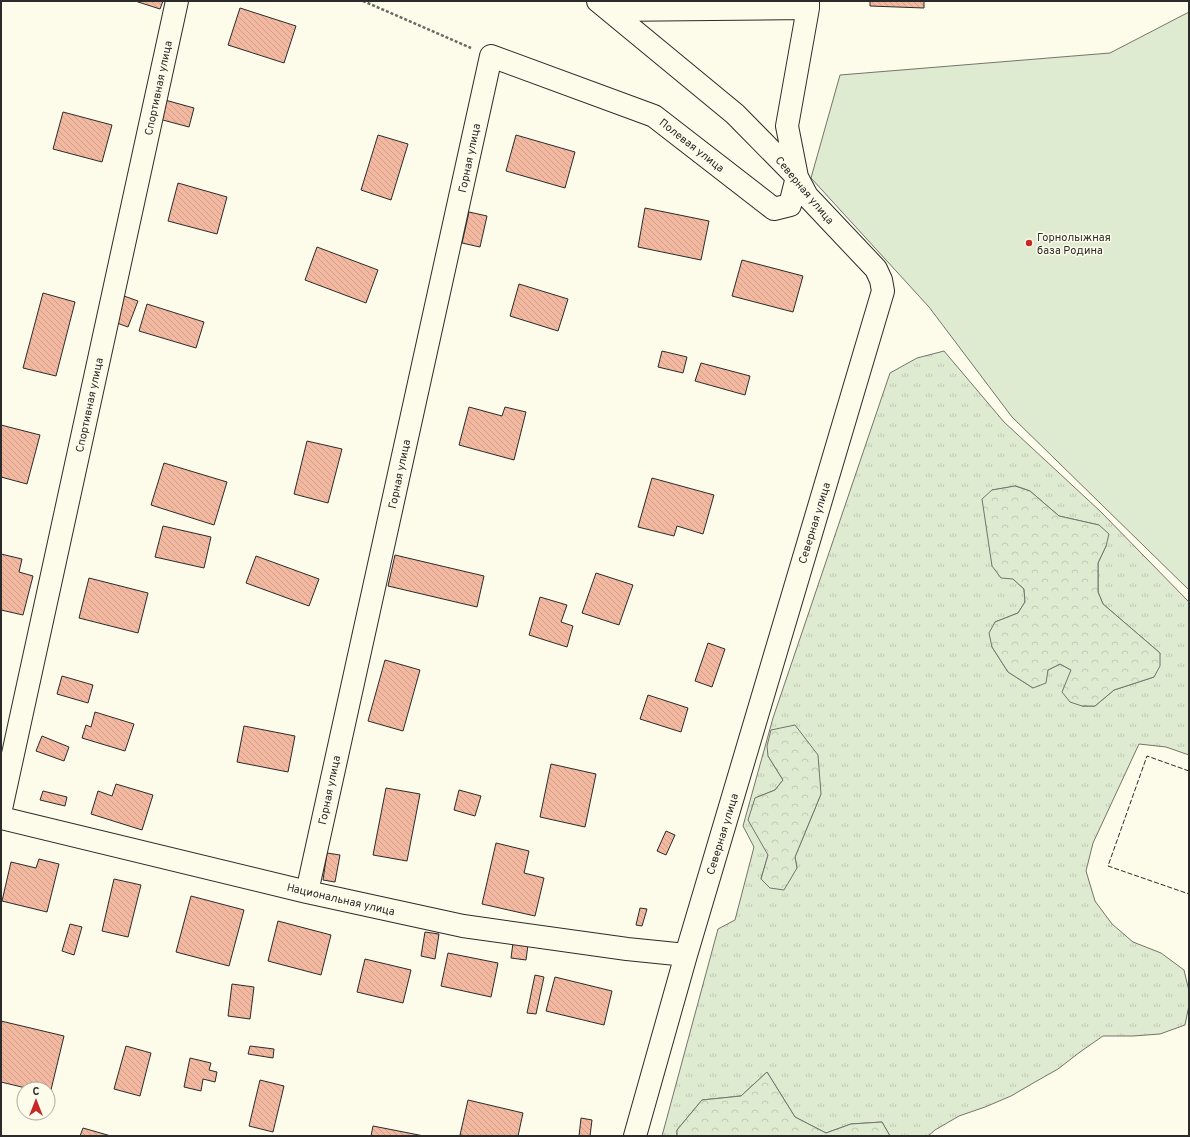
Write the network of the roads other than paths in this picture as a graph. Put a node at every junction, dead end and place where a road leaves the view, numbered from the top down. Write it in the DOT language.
graph roads {
  1 [pos="177,1"];
  2 [pos="605,4"];
  3 [pos="808,5"];
  4 [pos="491,56"];
  5 [pos="797,177"];
  6 [pos="1,809"];
  7 [pos="1,818"];
  8 [pos="307,892"];
  9 [pos="686,955"];
  10 [pos="635,1136"];
  1 -- 6 [label="street, Спортивная улица"];
  2 -- 3 [label="street"];
  2 -- 5 [label="street, Северная улица"];
  3 -- 5 [label="street"];
  4 -- 5 [label="street, Полевая улица"];
  4 -- 8 [label="street, Горная улица"];
  5 -- 9 [label="street, Северная улица"];
  7 -- 8 [label="street, Национальная улица"];
  8 -- 9 [label="street, Национальная улица"];
  9 -- 10 [label="street, Северная улица"];
}
